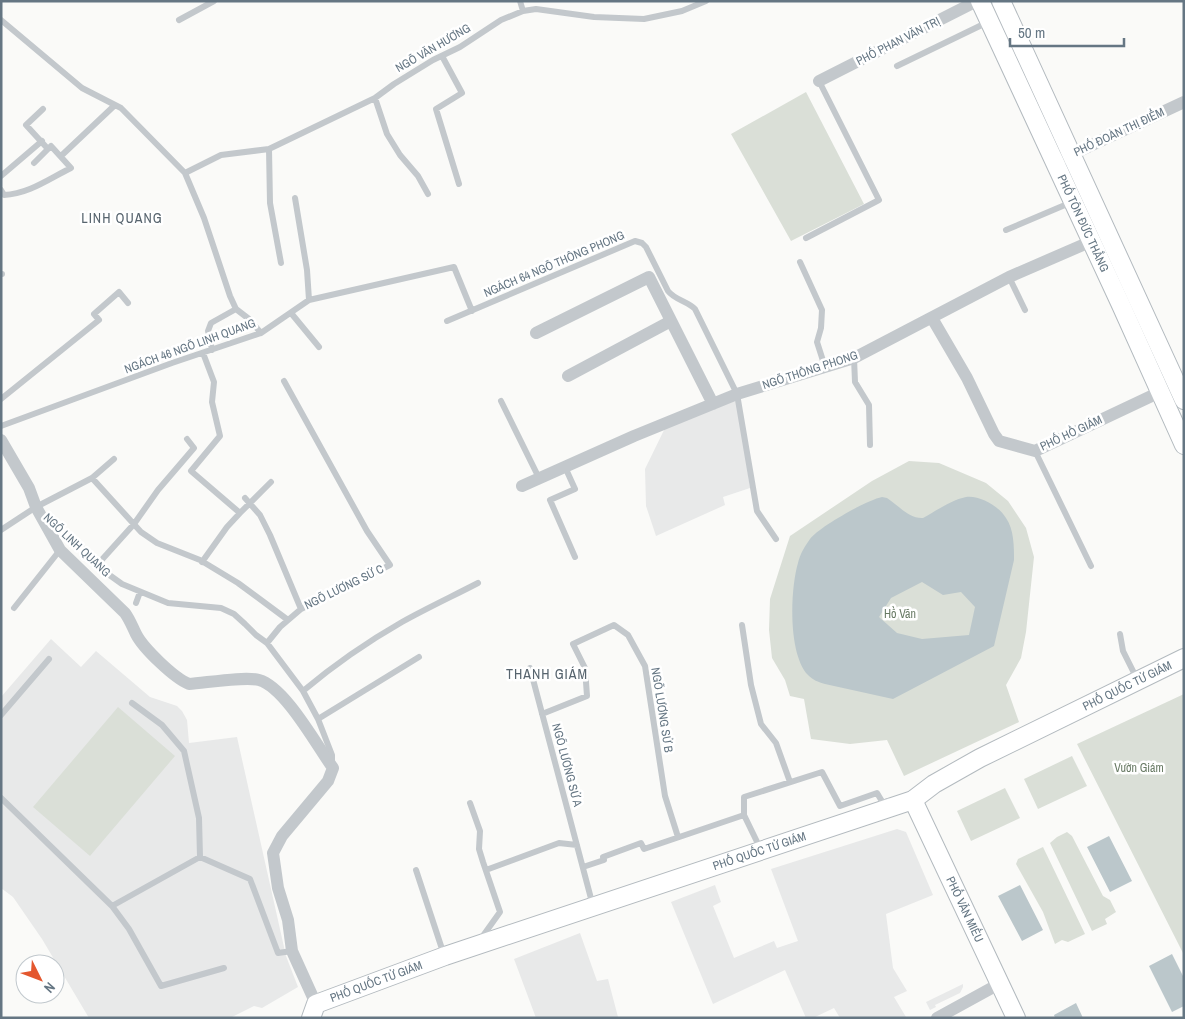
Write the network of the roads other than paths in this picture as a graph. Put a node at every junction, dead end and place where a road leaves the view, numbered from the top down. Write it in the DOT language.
graph roads {
  1 [pos="214,1"];
  2 [pos="520,1"];
  3 [pos="706,1"];
  4 [pos="979,1"];
  5 [pos="1001,1"];
  6 [pos="523,11"];
  7 [pos="1,20"];
  8 [pos="179,20"];
  9 [pos="990,22"];
  10 [pos="442,56"];
  11 [pos="897,66"];
  12 [pos="819,81"];
  13 [pos="375,98"];
  14 [pos="1184,102"];
  15 [pos="115,105"];
  16 [pos="43,109"];
  17 [pos="42,141"];
  18 [pos="48,149"];
  19 [pos="269,149"];
  20 [pos="1071,154"];
  21 [pos="61,156"];
  22 [pos="1055,162"];
  23 [pos="34,163"];
  24 [pos="185,173"];
  25 [pos="1,176"];
  26 [pos="459,184"];
  27 [pos="1,190"];
  28 [pos="428,194"];
  29 [pos="295,198"];
  30 [pos="1073,202"];
  31 [pos="1006,230"];
  32 [pos="806,238"];
  33 [pos="1092,241"];
  34 [pos="800,262"];
  35 [pos="281,264"];
  36 [pos="1009,277"];
  37 [pos="309,300"];
  38 [pos="128,303"];
  39 [pos="236,309"];
  40 [pos="1025,310"];
  41 [pos="472,311"];
  42 [pos="291,313"];
  43 [pos="932,318"];
  44 [pos="447,321"];
  45 [pos="671,321"];
  46 [pos="1152,329"];
  47 [pos="536,332"];
  48 [pos="261,333"];
  49 [pos="1135,336"];
  50 [pos="319,347"];
  51 [pos="212,350"];
  52 [pos="203,353"];
  53 [pos="854,358"];
  54 [pos="825,367"];
  55 [pos="568,376"];
  56 [pos="284,381"];
  57 [pos="1160,392"];
  58 [pos="737,394"];
  59 [pos="1,400"];
  60 [pos="1184,400"];
  61 [pos="501,401"];
  62 [pos="713,404"];
  63 [pos="1,426"];
  64 [pos="187,439"];
  65 [pos="1,440"];
  66 [pos="870,445"];
  67 [pos="1184,445"];
  68 [pos="1035,451"];
  69 [pos="188,456"];
  70 [pos="114,459"];
  71 [pos="197,464"];
  72 [pos="565,467"];
  73 [pos="92,478"];
  74 [pos="539,478"];
  75 [pos="271,482"];
  76 [pos="522,486"];
  77 [pos="247,500"];
  78 [pos="36,507"];
  79 [pos="240,513"];
  80 [pos="134,524"];
  81 [pos="1,530"];
  82 [pos="776,539"];
  83 [pos="60,550"];
  84 [pos="575,557"];
  85 [pos="202,562"];
  86 [pos="98,564"];
  87 [pos="1091,566"];
  88 [pos="478,583"];
  89 [pos="140,592"];
  90 [pos="136,603"];
  91 [pos="14,608"];
  92 [pos="301,608"];
  93 [pos="288,620"];
  94 [pos="742,625"];
  95 [pos="1120,634"];
  96 [pos="267,644"];
  97 [pos="419,657"];
  98 [pos="1184,658"];
  99 [pos="49,659"];
  100 [pos="530,668"];
  101 [pos="1138,680"];
  102 [pos="303,691"];
  103 [pos="132,703"];
  104 [pos="542,714"];
  105 [pos="1,715"];
  106 [pos="318,719"];
  107 [pos="332,768"];
  108 [pos="790,782"];
  109 [pos="912,796"];
  110 [pos="1,798"];
  111 [pos="470,803"];
  112 [pos="744,815"];
  113 [pos="678,837"];
  114 [pos="577,845"];
  115 [pos="761,851"];
  116 [pos="200,857"];
  117 [pos="583,868"];
  118 [pos="416,870"];
  119 [pos="486,870"];
  120 [pos="112,906"];
  121 [pos="593,907"];
  122 [pos="476,946"];
  123 [pos="292,951"];
  124 [pos="445,956"];
  125 [pos="224,968"];
  126 [pos="999,984"];
  127 [pos="314,1011"];
  128 [pos="937,1018"];
  129 [pos="1016,1018"];
  1 -- 8 [label="lane"];
  2 -- 6 [label="lane"];
  3 -- 6 [label="lane, NGÕ VĂN HƯƠNG"];
  4 -- 9 [label="street, PHỐ TÔN ĐỨC THẮNG"];
  4 -- 12 [label="street, PHỐ PHAN VĂN TRỊ"];
  5 -- 20 [label="street, PHỐ TÔN ĐỨC THẮNG"];
  6 -- 10 [label="lane, NGÕ VĂN HƯƠNG"];
  7 -- 15 [label="lane"];
  9 -- 11 [label="lane"];
  9 -- 22 [label="street, PHỐ TÔN ĐỨC THẮNG"];
  10 -- 13 [label="lane, NGÕ VĂN HƯƠNG"];
  10 -- 26 [label="lane"];
  12 -- 32 [label="lane"];
  13 -- 19 [label="lane, NGÕ VĂN HƯƠNG"];
  13 -- 28 [label="lane"];
  14 -- 20 [label="street, PHỐ ĐOÀN THỊ ĐIỂM"];
  15 -- 21 [label="lane"];
  15 -- 24 [label="lane"];
  16 -- 17 [label="lane"];
  17 -- 18 [label="lane"];
  17 -- 25 [label="lane"];
  18 -- 21 [label="lane"];
  18 -- 23 [label="lane"];
  19 -- 24 [label="lane, NGÕ VĂN HƯƠNG"];
  19 -- 35 [label="lane"];
  20 -- 22 [label="street, PHỐ ĐOÀN THỊ ĐIỂM"];
  20 -- 46 [label="street, PHỐ TÔN ĐỨC THẮNG"];
  21 -- 27 [label="lane"];
  22 -- 30 [label="street, PHỐ TÔN ĐỨC THẮNG"];
  24 -- 39 [label="lane"];
  29 -- 37 [label="lane"];
  30 -- 31 [label="lane"];
  30 -- 33 [label="street, PHỐ TÔN ĐỨC THẮNG"];
  33 -- 36 [label="street, NGÕ THÔNG PHONG"];
  33 -- 49 [label="street, PHỐ TÔN ĐỨC THẮNG"];
  34 -- 54 [label="lane"];
  36 -- 40 [label="lane"];
  36 -- 43 [label="street, NGÕ THÔNG PHONG"];
  37 -- 41 [label="lane, NGÁCH 46 NGÕ LINH QUANG"];
  37 -- 42 [label="lane, NGÁCH 46 NGÕ LINH QUANG"];
  38 -- 59 [label="lane"];
  39 -- 48 [label="lane"];
  39 -- 51 [label="lane"];
  41 -- 44 [label="lane"];
  41 -- 58 [label="lane, NGÁCH 64 NGÕ THÔNG PHONG"];
  42 -- 48 [label="lane, NGÁCH 46 NGÕ LINH QUANG"];
  42 -- 50 [label="lane"];
  43 -- 53 [label="street, NGÕ THÔNG PHONG"];
  43 -- 68 [label="street, PHỐ HỒ GIÁM"];
  45 -- 47 [label="street"];
  45 -- 55 [label="street"];
  45 -- 62 [label="street"];
  46 -- 49 [label="street"];
  46 -- 60 [label="street, PHỐ TÔN ĐỨC THẮNG"];
  48 -- 51 [label="lane, NGÁCH 46 NGÕ LINH QUANG"];
  49 -- 57 [label="street, PHỐ TÔN ĐỨC THẮNG"];
  51 -- 52 [label="lane, NGÁCH 46 NGÕ LINH QUANG"];
  52 -- 63 [label="lane, NGÁCH 46 NGÕ LINH QUANG"];
  52 -- 71 [label="lane"];
  53 -- 54 [label="street, NGÕ THÔNG PHONG"];
  53 -- 66 [label="lane"];
  54 -- 58 [label="street, NGÕ THÔNG PHONG"];
  56 -- 92 [label="lane, NGÕ LƯƠNG SỬ C"];
  57 -- 67 [label="street, PHỐ TÔN ĐỨC THẮNG"];
  57 -- 68 [label="street, PHỐ HỒ GIÁM"];
  58 -- 62 [label="street, NGÕ THÔNG PHONG"];
  58 -- 82 [label="lane"];
  61 -- 74 [label="lane"];
  62 -- 72 [label="street, NGÕ THÔNG PHONG"];
  64 -- 69 [label="lane"];
  65 -- 78 [label="street, NGÕ LINH QUANG"];
  68 -- 87 [label="lane"];
  69 -- 71 [label="lane"];
  69 -- 80 [label="lane"];
  70 -- 73 [label="lane"];
  71 -- 79 [label="lane"];
  72 -- 74 [label="street, NGÕ THÔNG PHONG"];
  72 -- 84 [label="lane"];
  73 -- 78 [label="lane"];
  73 -- 80 [label="lane"];
  74 -- 76 [label="street, NGÕ THÔNG PHONG"];
  75 -- 77 [label="lane"];
  77 -- 79 [label="lane"];
  77 -- 92 [label="lane"];
  78 -- 81 [label="lane"];
  78 -- 83 [label="street"];
  78 -- 86 [label="lane, NGÕ LINH QUANG"];
  79 -- 85 [label="lane"];
  80 -- 85 [label="lane"];
  80 -- 86 [label="lane"];
  83 -- 91 [label="lane"];
  83 -- 107 [label="street"];
  85 -- 93 [label="lane"];
  86 -- 89 [label="lane, NGÕ LINH QUANG"];
  88 -- 102 [label="lane"];
  89 -- 90 [label="lane"];
  89 -- 96 [label="lane, NGÕ LINH QUANG"];
  92 -- 93 [label="lane, NGÕ LƯƠNG SỬ C"];
  93 -- 96 [label="lane, NGÕ LƯƠNG SỬ C"];
  94 -- 108 [label="lane"];
  95 -- 101 [label="lane"];
  96 -- 102 [label="lane"];
  97 -- 106 [label="lane"];
  98 -- 101 [label="street, PHỐ QUỐC TỬ GIÁM"];
  99 -- 105 [label="lane"];
  100 -- 104 [label="lane, NGÕ LƯƠNG SỬ A"];
  101 -- 109 [label="street, PHỐ QUỐC TỬ GIÁM"];
  102 -- 106 [label="lane"];
  103 -- 116 [label="lane"];
  104 -- 113 [label="lane, NGÕ LƯƠNG SỬ B"];
  104 -- 114 [label="lane, NGÕ LƯƠNG SỬ A"];
  106 -- 107 [label="lane"];
  107 -- 123 [label="street"];
  108 -- 109 [label="lane"];
  108 -- 112 [label="lane"];
  109 -- 115 [label="street, PHỐ QUỐC TỬ GIÁM"];
  109 -- 126 [label="street, PHỐ VĂN MIẾU"];
  110 -- 120 [label="lane"];
  111 -- 119 [label="lane"];
  112 -- 113 [label="lane"];
  112 -- 115 [label="lane"];
  113 -- 117 [label="lane"];
  114 -- 117 [label="lane, NGÕ LƯƠNG SỬ A"];
  114 -- 119 [label="lane"];
  115 -- 121 [label="street, PHỐ QUỐC TỬ GIÁM"];
  116 -- 120 [label="lane"];
  116 -- 123 [label="lane"];
  117 -- 121 [label="lane, NGÕ LƯƠNG SỬ A"];
  118 -- 124 [label="lane"];
  119 -- 122 [label="lane"];
  120 -- 125 [label="lane"];
  121 -- 122 [label="street, PHỐ QUỐC TỬ GIÁM"];
  122 -- 124 [label="street, PHỐ QUỐC TỬ GIÁM"];
  123 -- 127 [label="street"];
  124 -- 127 [label="street, PHỐ QUỐC TỬ GIÁM"];
  126 -- 128 [label="street"];
  126 -- 129 [label="street, PHỐ VĂN MIẾU"];
}
